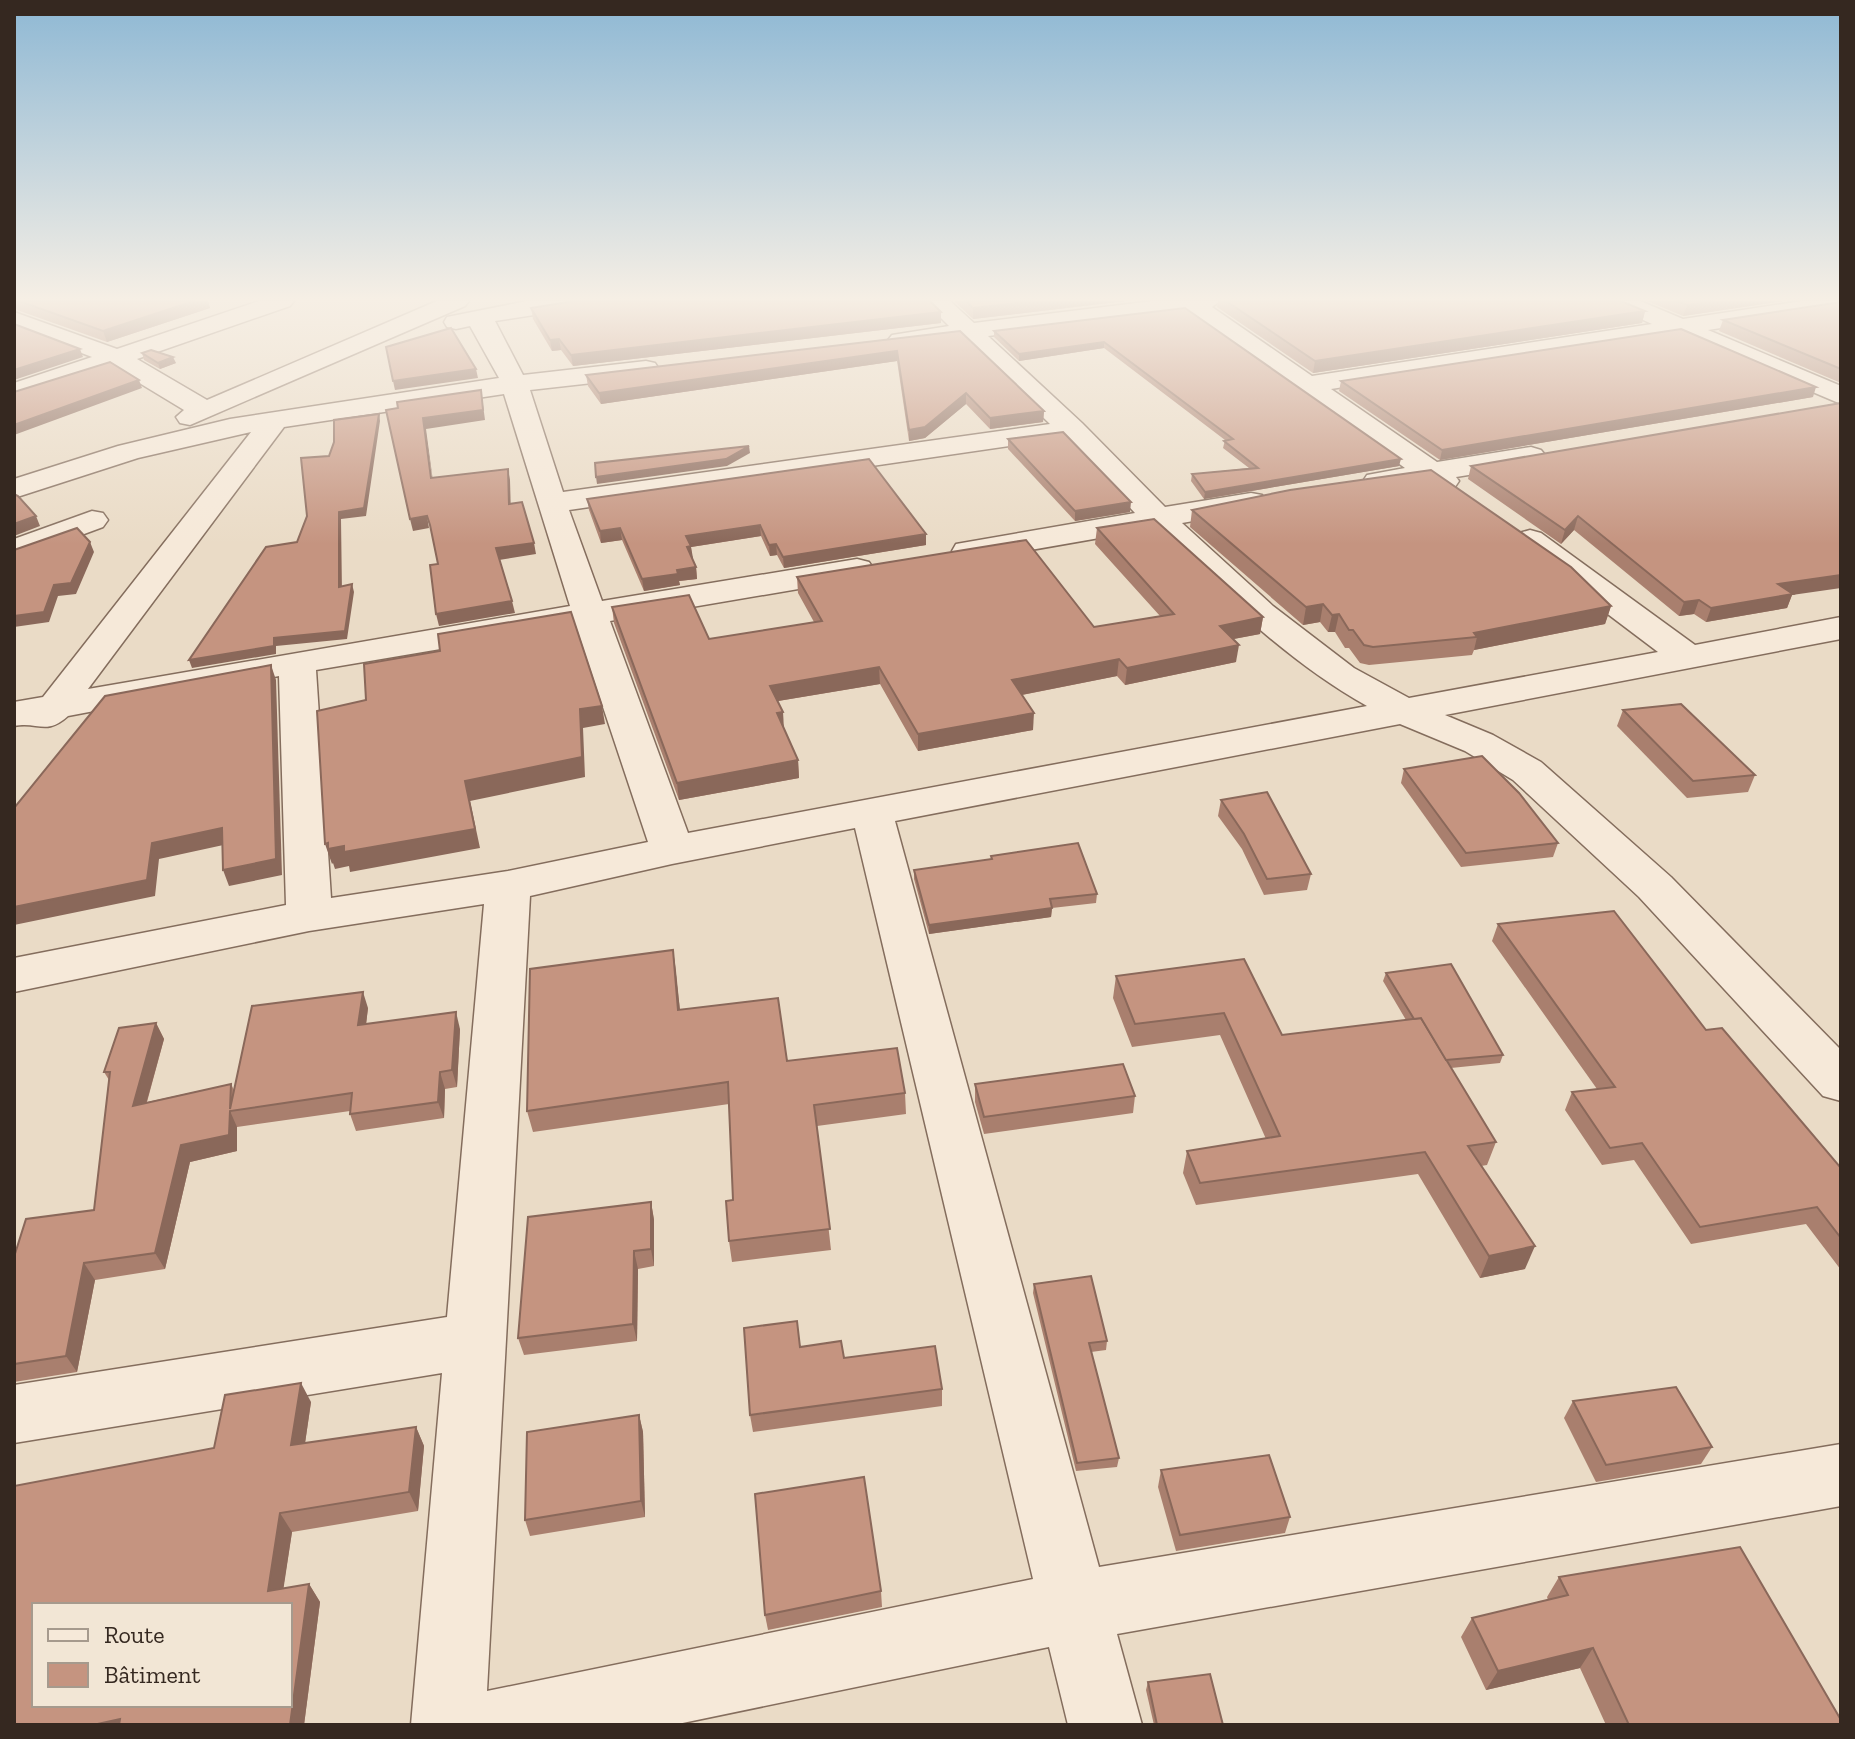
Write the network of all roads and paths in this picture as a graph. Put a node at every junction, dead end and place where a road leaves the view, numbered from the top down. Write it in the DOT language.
graph roads {
  1 [pos="43,382"];
  2 [pos="154,382"];
  3 [pos="269,382"];
  4 [pos="532,382"];
  5 [pos="1021,382"];
  6 [pos="1302,382"];
  7 [pos="1324,382"];
  8 [pos="1809,382"];
  9 [pos="515,384"];
  10 [pos="1306,385"];
  11 [pos="14,392"];
  12 [pos="1841,396"];
  13 [pos="1841,403"];
  14 [pos="206,410"];
  15 [pos="1794,411"];
  16 [pos="276,419"];
  17 [pos="1072,429"];
  18 [pos="1559,451"];
  19 [pos="1433,473"];
  20 [pos="1346,486"];
  21 [pos="14,489"];
  22 [pos="1287,495"];
  23 [pos="1470,498"];
  24 [pos="551,503"];
  25 [pos="92,520"];
  26 [pos="1160,520"];
  27 [pos="1506,524"];
  28 [pos="14,550"];
  29 [pos="944,555"];
  30 [pos="882,565"];
  31 [pos="589,613"];
  32 [pos="1837,633"];
  33 [pos="1689,658"];
  34 [pos="297,662"];
  35 [pos="54,708"];
  36 [pos="1405,712"];
  37 [pos="14,714"];
  38 [pos="14,741"];
  39 [pos="872,812"];
  40 [pos="672,850"];
  41 [pos="508,886"];
  42 [pos="309,916"];
  43 [pos="14,975"];
  44 [pos="1822,1032"];
  45 [pos="1841,1082"];
  46 [pos="476,1340"];
  47 [pos="14,1414"];
  48 [pos="1841,1475"];
  49 [pos="1075,1606"];
  50 [pos="448,1725"];
  51 [pos="495,1725"];
  52 [pos="1105,1725"];
  1 -- 11 [label="street"];
  2 -- 14 [label="street"];
  3 -- 14 [label="street"];
  4 -- 9 [label="street"];
  5 -- 17 [label="street"];
  6 -- 10 [label="street"];
  7 -- 10 [label="street"];
  8 -- 12 [label="street"];
  9 -- 16 [label="street"];
  9 -- 24 [label="street"];
  10 -- 19 [label="street"];
  13 -- 15 [label="street"];
  14 -- 21 [label="street"];
  16 -- 21 [label="street"];
  16 -- 35 [label="street"];
  17 -- 24 [label="street"];
  17 -- 26 [label="street"];
  18 -- 19 [label="street"];
  19 -- 20 [label="street"];
  19 -- 23 [label="street"];
  22 -- 26 [label="street"];
  24 -- 31 [label="street"];
  25 -- 28 [label="street"];
  26 -- 29 [label="street"];
  26 -- 36 [label="street"];
  27 -- 33 [label="street"];
  30 -- 31 [label="street"];
  31 -- 34 [label="street"];
  31 -- 40 [label="street"];
  32 -- 33 [label="street"];
  33 -- 36 [label="street"];
  34 -- 35 [label="street"];
  34 -- 42 [label="street"];
  35 -- 37 [label="street"];
  35 -- 38 [label="street"];
  36 -- 39 [label="street"];
  36 -- 44 [label="street"];
  39 -- 40 [label="street"];
  39 -- 49 [label="street"];
  40 -- 41 [label="street"];
  41 -- 42 [label="street"];
  41 -- 46 [label="street"];
  42 -- 43 [label="street"];
  44 -- 45 [label="street"];
  46 -- 47 [label="street"];
  46 -- 50 [label="street"];
  48 -- 49 [label="street"];
  49 -- 51 [label="street"];
  49 -- 52 [label="street"];
}
